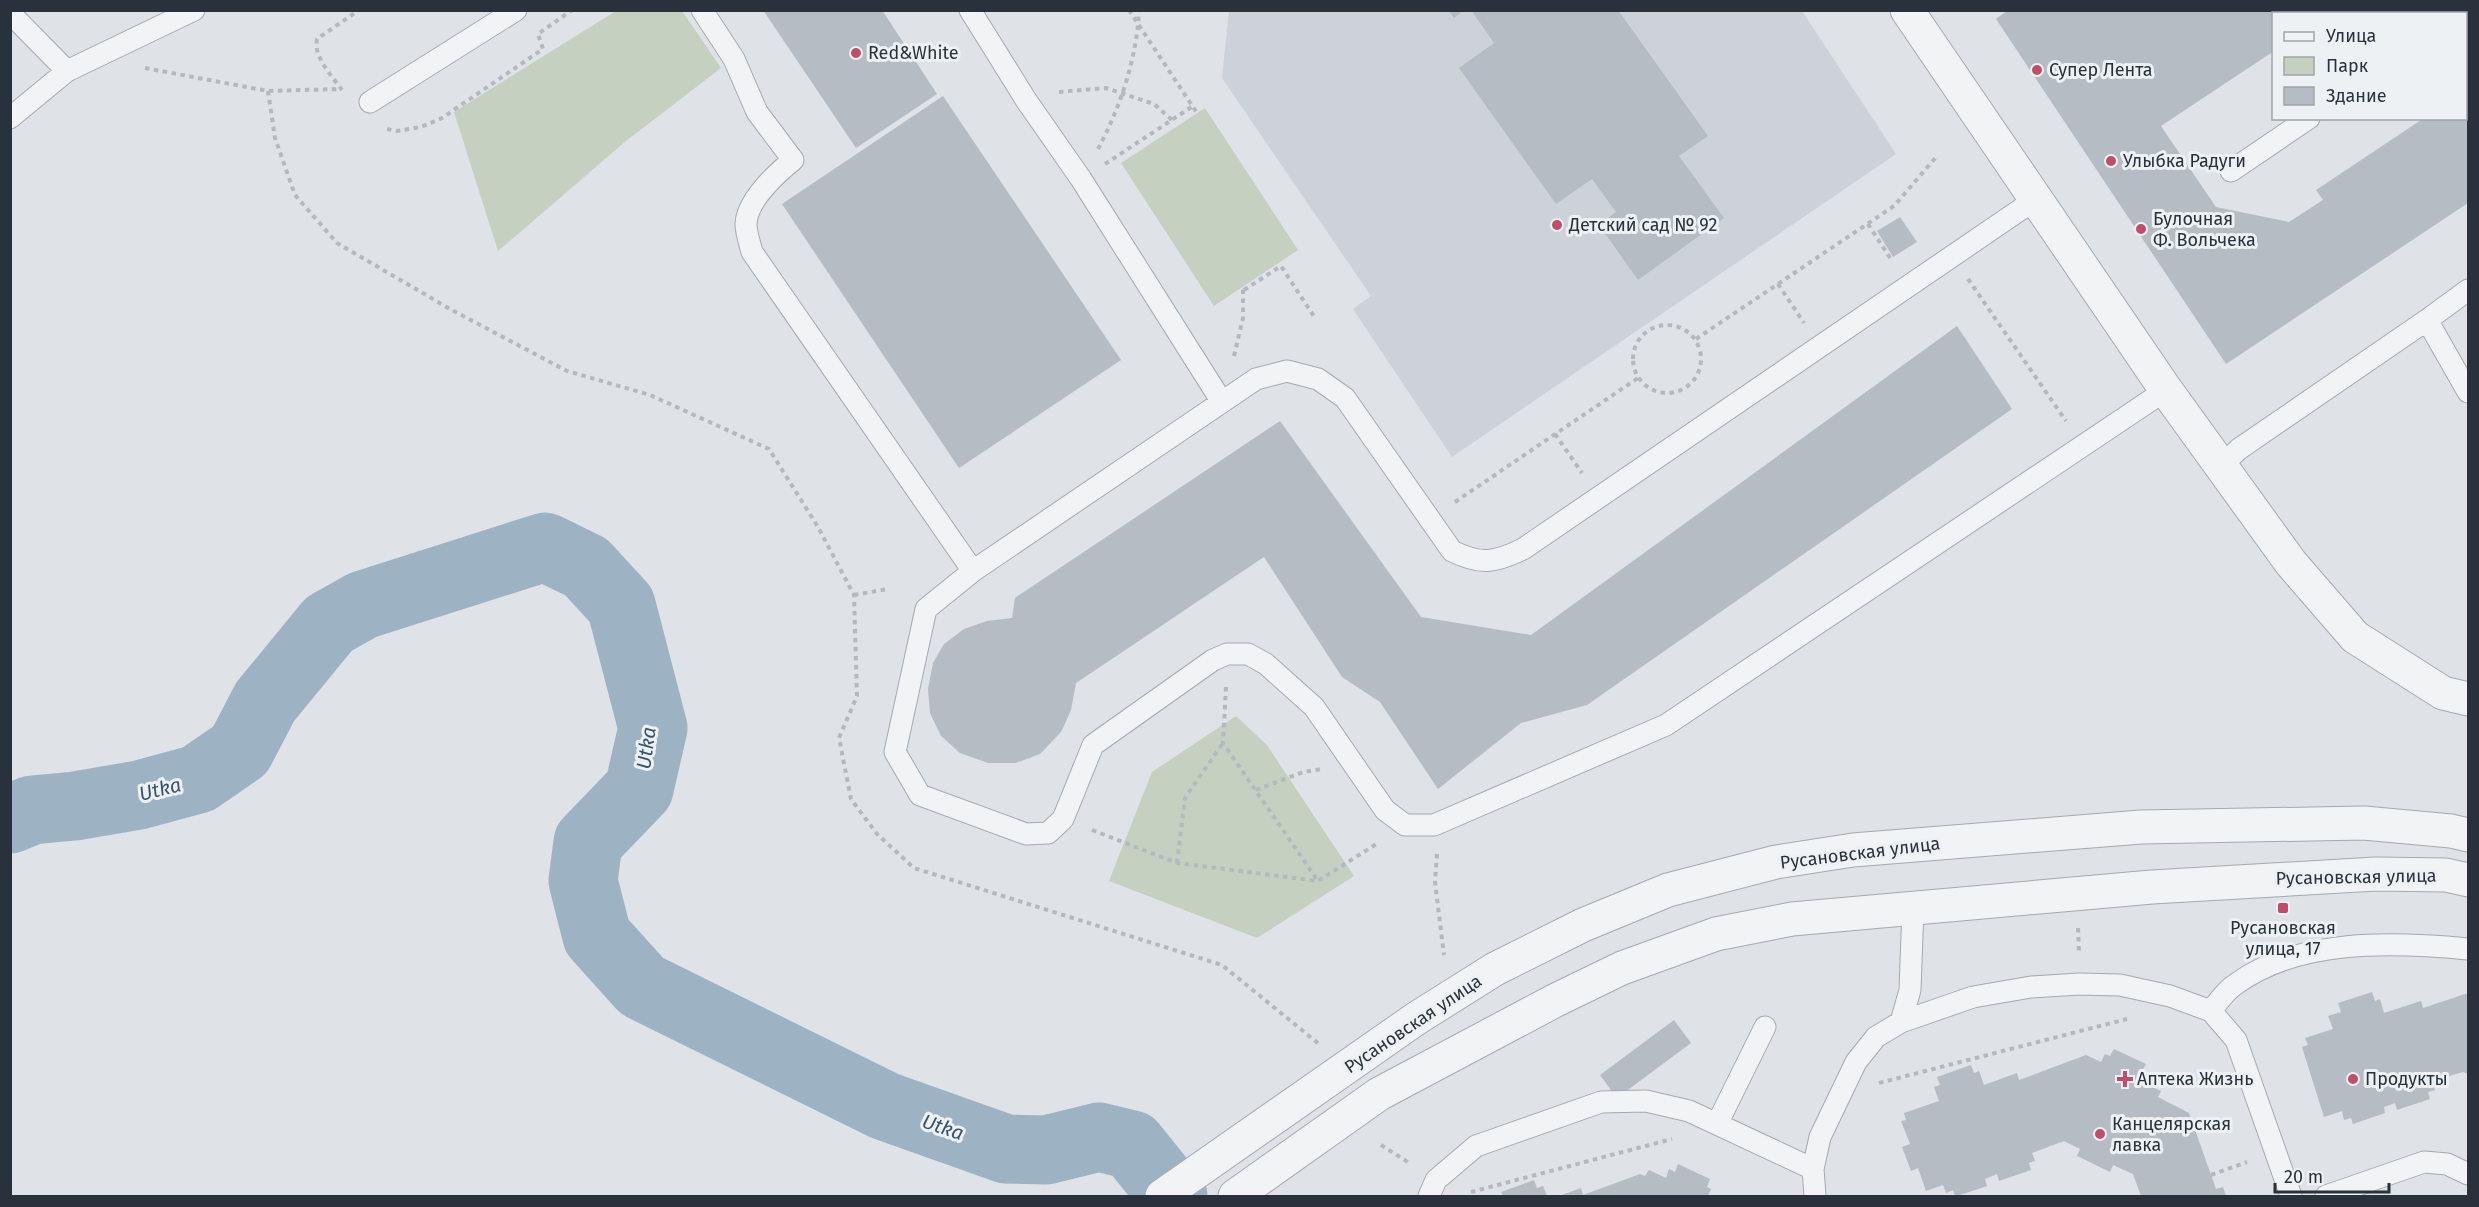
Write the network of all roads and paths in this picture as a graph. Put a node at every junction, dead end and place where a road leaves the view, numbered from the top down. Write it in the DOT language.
graph roads {
  1 [pos="194,10"];
  2 [pos="516,10"];
  3 [pos="702,10"];
  4 [pos="970,10"];
  5 [pos="1129,10"];
  6 [pos="1138,10"];
  7 [pos="1909,11"];
  8 [pos="10,13"];
  9 [pos="1138,24"];
  10 [pos="94,58"];
  11 [pos="67,71"];
  12 [pos="341,89"];
  13 [pos="268,91"];
  14 [pos="1122,93"];
  15 [pos="1026,100"];
  16 [pos="370,102"];
  17 [pos="1192,106"];
  18 [pos="1197,113"];
  19 [pos="10,118"];
  20 [pos="1172,120"];
  21 [pos="2306,120"];
  22 [pos="1937,156"];
  23 [pos="2231,171"];
  24 [pos="1082,179"];
  25 [pos="2036,199"];
  26 [pos="1868,224"];
  27 [pos="1952,257"];
  28 [pos="1778,284"];
  29 [pos="1909,286"];
  30 [pos="2469,290"];
  31 [pos="1315,318"];
  32 [pos="2427,320"];
  33 [pos="1696,339"];
  34 [pos="1820,346"];
  35 [pos="1638,378"];
  36 [pos="2166,390"];
  37 [pos="2469,392"];
  38 [pos="1222,402"];
  39 [pos="1555,434"];
  40 [pos="2083,446"];
  41 [pos="2220,467"];
  42 [pos="1598,497"];
  43 [pos="1430,519"];
  44 [pos="973,571"];
  45 [pos="888,589"];
  46 [pos="854,595"];
  47 [pos="1227,654"];
  48 [pos="2469,699"];
  49 [pos="1223,743"];
  50 [pos="1354,765"];
  51 [pos="1256,790"];
  52 [pos="1063,819"];
  53 [pos="1405,825"];
  54 [pos="1434,825"];
  55 [pos="2469,835"];
  56 [pos="1178,863"];
  57 [pos="2469,879"];
  58 [pos="1318,881"];
  59 [pos="1913,908"];
  60 [pos="2469,949"];
  61 [pos="1444,955"];
  62 [pos="2170,996"];
  63 [pos="2211,1011"];
  64 [pos="1902,1022"];
  65 [pos="1765,1027"];
  66 [pos="1320,1045"];
  67 [pos="1841,1093"];
  68 [pos="1717,1124"];
  69 [pos="2275,1152"];
  70 [pos="1812,1169"];
  71 [pos="2469,1174"];
  72 [pos="2211,1175"];
  73 [pos="1468,1193"];
  74 [pos="1162,1197"];
  75 [pos="1235,1197"];
  76 [pos="1429,1197"];
  77 [pos="1815,1197"];
  78 [pos="2291,1197"];
  79 [pos="2326,1197"];
  1 -- 10 [label="lane"];
  2 -- 16 [label="lane"];
  3 -- 44 [label="lane"];
  4 -- 15 [label="lane"];
  5 -- 9 [label="path"];
  6 -- 9 [label="path"];
  7 -- 25 [label="street"];
  8 -- 11 [label="lane"];
  9 -- 14 [label="path"];
  9 -- 17 [label="path"];
  10 -- 11 [label="lane"];
  10 -- 13 [label="path"];
  11 -- 19 [label="lane"];
  12 -- 13 [label="path"];
  13 -- 46 [label="path"];
  14 -- 15 [label="path"];
  14 -- 20 [label="path"];
  14 -- 24 [label="path"];
  15 -- 24 [label="lane"];
  17 -- 18 [label="path"];
  17 -- 20 [label="path"];
  20 -- 24 [label="path"];
  21 -- 23 [label="lane"];
  22 -- 26 [label="path"];
  24 -- 38 [label="lane"];
  25 -- 27 [label="lane"];
  25 -- 36 [label="street"];
  26 -- 28 [label="path"];
  26 -- 29 [label="path"];
  27 -- 29 [label="lane"];
  27 -- 40 [label="path"];
  28 -- 33 [label="path"];
  28 -- 34 [label="path"];
  29 -- 34 [label="lane"];
  30 -- 32 [label="lane"];
  31 -- 38 [label="path"];
  32 -- 37 [label="lane"];
  32 -- 41 [label="lane"];
  33 -- 35 [label="path"];
  33 -- 35 [label="path"];
  34 -- 42 [label="lane"];
  35 -- 39 [label="path"];
  36 -- 40 [label="lane"];
  36 -- 41 [label="street"];
  38 -- 43 [label="lane"];
  38 -- 44 [label="lane"];
  39 -- 42 [label="path"];
  39 -- 43 [label="path"];
  40 -- 54 [label="lane"];
  41 -- 48 [label="street"];
  42 -- 43 [label="lane"];
  44 -- 52 [label="lane"];
  45 -- 46 [label="path"];
  46 -- 66 [label="path"];
  47 -- 49 [label="path"];
  47 -- 50 [label="lane"];
  47 -- 52 [label="lane"];
  49 -- 51 [label="path"];
  49 -- 56 [label="path"];
  50 -- 51 [label="path"];
  50 -- 53 [label="lane"];
  51 -- 58 [label="path"];
  52 -- 56 [label="path"];
  53 -- 54 [label="lane"];
  53 -- 58 [label="path"];
  54 -- 61 [label="path"];
  55 -- 74 [label="street, Русановская улица"];
  56 -- 58 [label="path"];
  57 -- 59 [label="street, Русановская улица"];
  59 -- 64 [label="lane"];
  59 -- 75 [label="street, Русановская улица"];
  60 -- 63 [label="lane"];
  62 -- 63 [label="lane"];
  62 -- 64 [label="lane"];
  62 -- 67 [label="path"];
  63 -- 69 [label="lane"];
  64 -- 67 [label="lane"];
  65 -- 68 [label="lane"];
  67 -- 70 [label="lane"];
  68 -- 70 [label="lane"];
  68 -- 73 [label="path"];
  68 -- 76 [label="lane"];
  69 -- 72 [label="path"];
  69 -- 78 [label="lane"];
  70 -- 77 [label="lane"];
  71 -- 79 [label="lane"];
}
